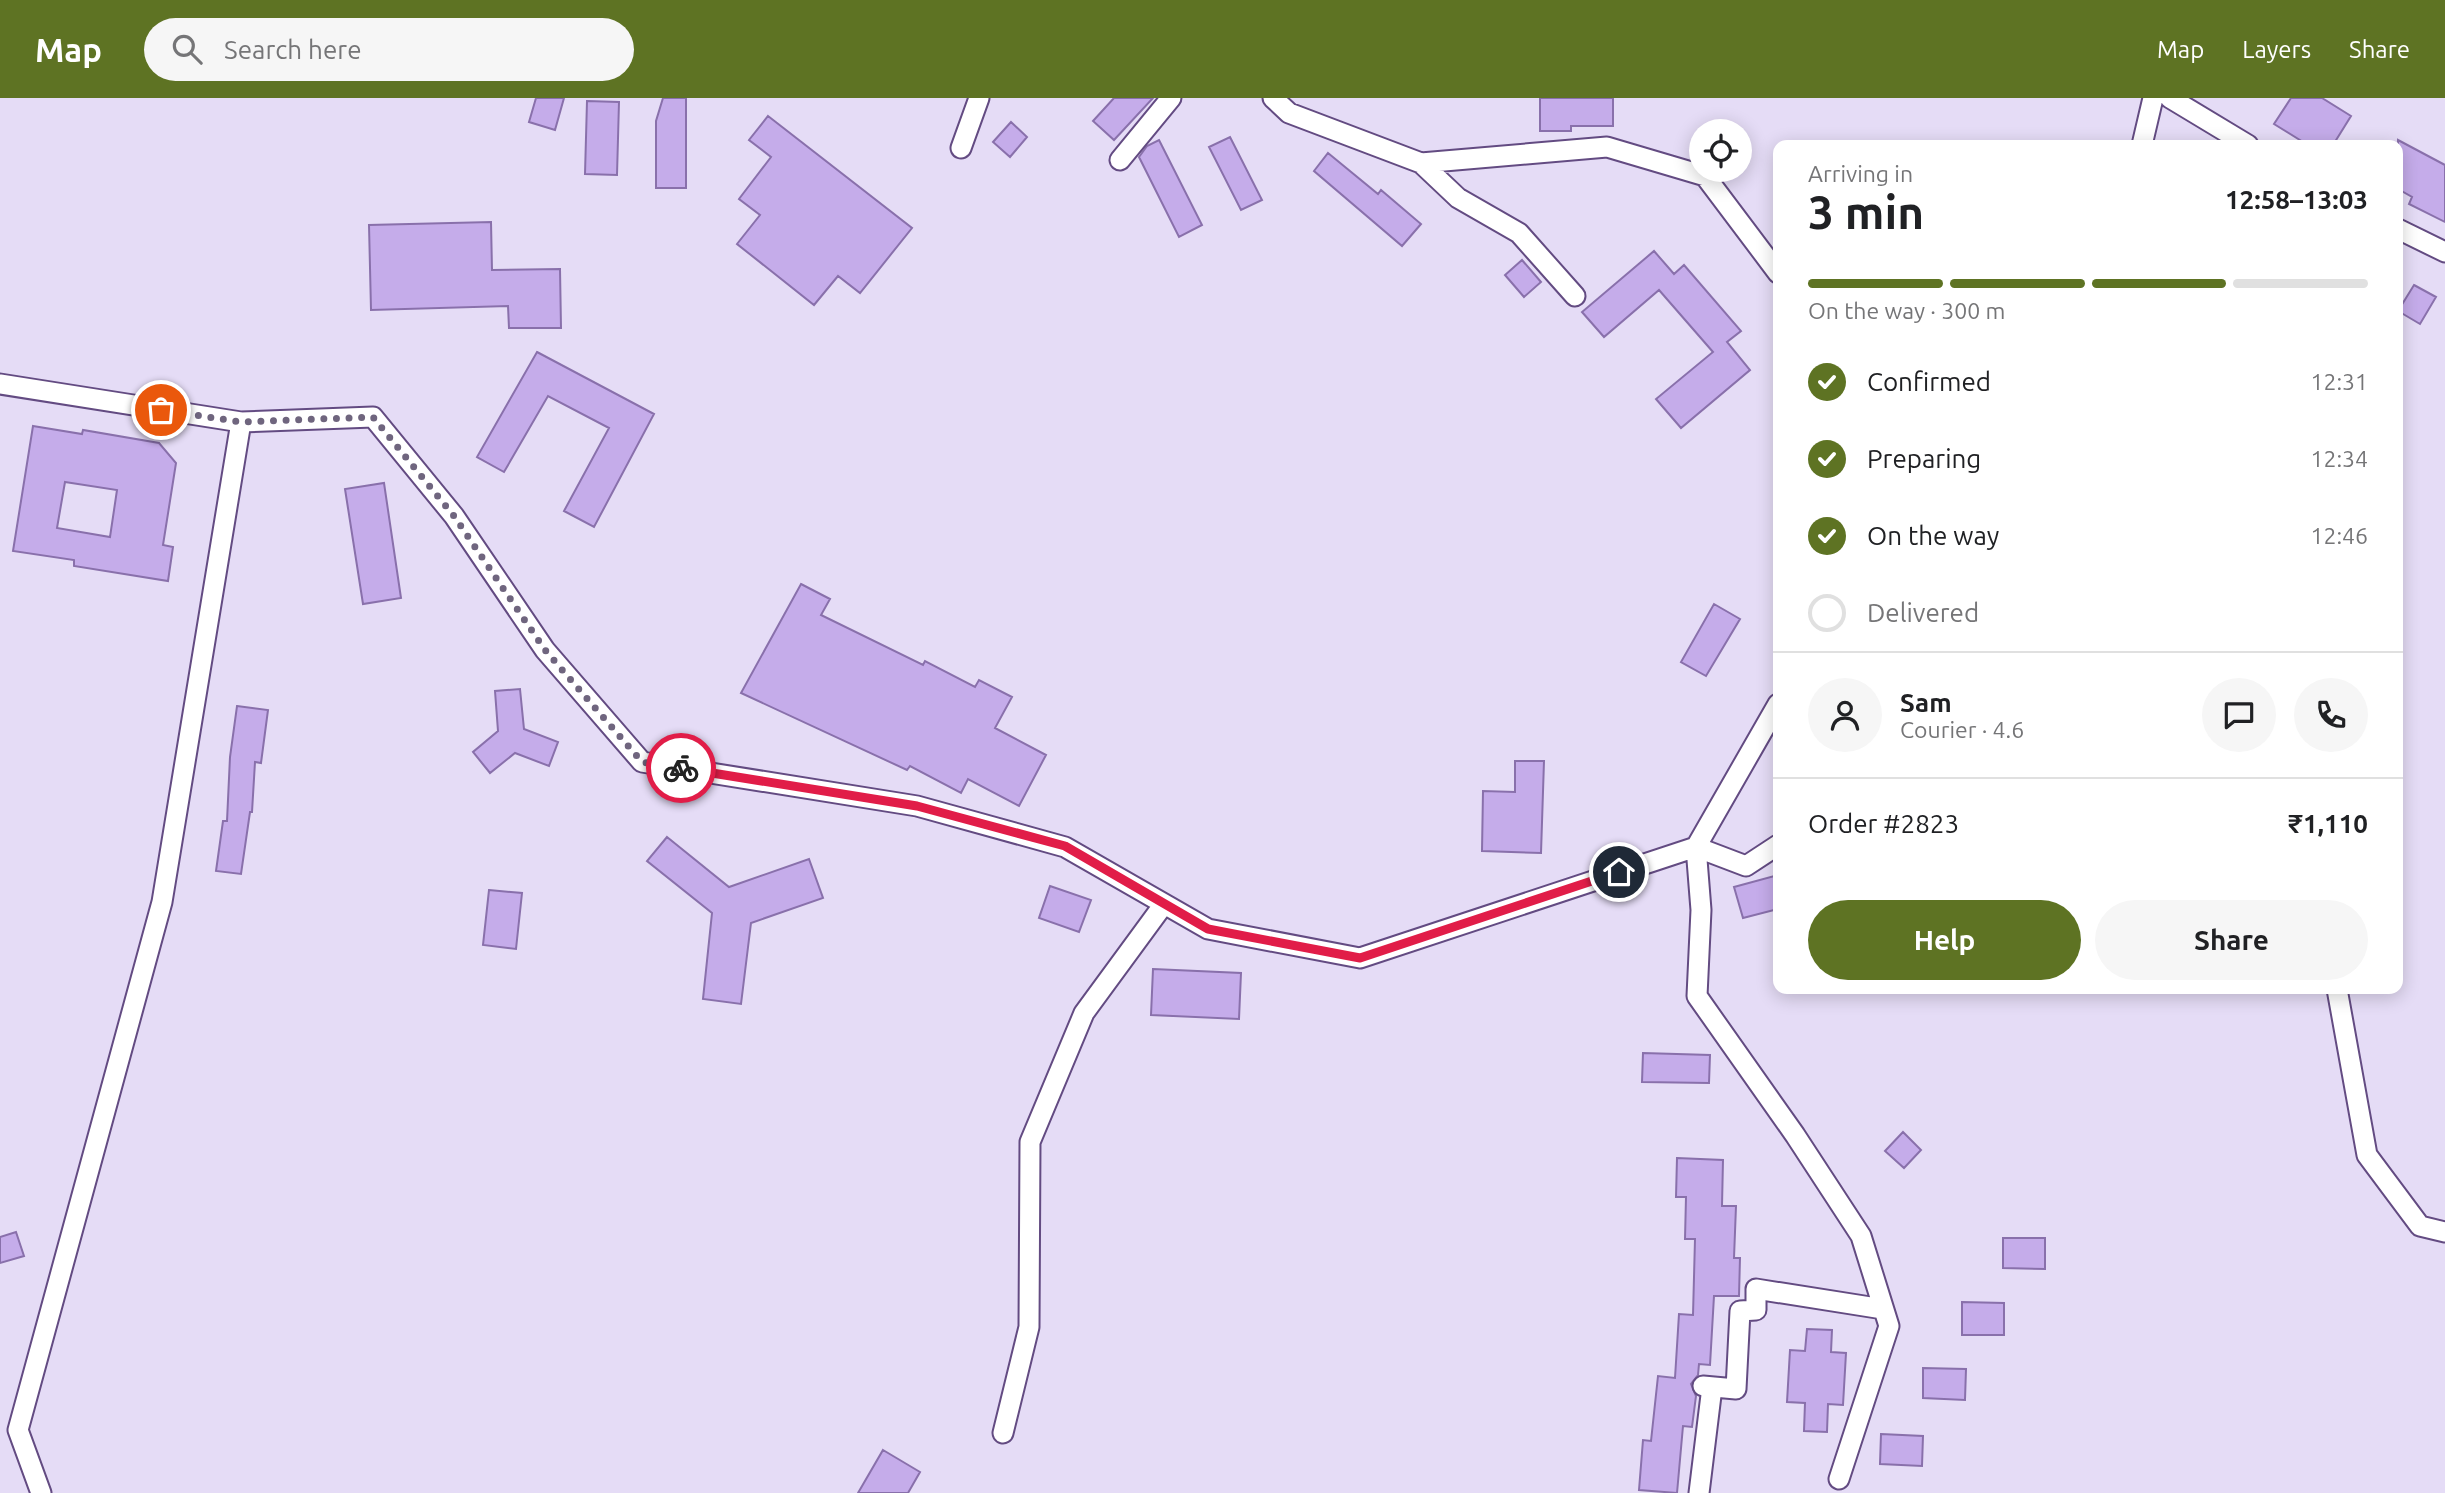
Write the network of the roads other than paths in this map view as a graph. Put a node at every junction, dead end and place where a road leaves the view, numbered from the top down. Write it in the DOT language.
graph roads {
  1 [pos="979,98"];
  2 [pos="1171,98"];
  3 [pos="1273,98"];
  4 [pos="2153,98"];
  5 [pos="2170,98"];
  6 [pos="2143,140"];
  7 [pos="2240,140"];
  8 [pos="961,148"];
  9 [pos="1120,160"];
  10 [pos="1421,163"];
  11 [pos="2403,231"];
  12 [pos="2445,252"];
  13 [pos="1773,266"];
  14 [pos="1575,296"];
  15 [pos="0,384"];
  16 [pos="241,422"];
  17 [pos="1773,713"];
  18 [pos="1696,847"];
  19 [pos="1773,848"];
  20 [pos="1164,904"];
  21 [pos="2338,994"];
  22 [pos="2445,1232"];
  23 [pos="1883,1309"];
  24 [pos="1003,1433"];
  25 [pos="1839,1479"];
  26 [pos="41,1493"];
  27 [pos="1699,1493"];
  1 -- 8 [label="street"];
  2 -- 9 [label="street"];
  3 -- 10 [label="street"];
  4 -- 6 [label="street"];
  5 -- 7 [label="street"];
  10 -- 13 [label="street"];
  10 -- 14 [label="street"];
  11 -- 12 [label="street"];
  15 -- 16 [label="street"];
  16 -- 20 [label="street"];
  16 -- 26 [label="street"];
  17 -- 18 [label="street"];
  18 -- 19 [label="street"];
  18 -- 20 [label="street"];
  18 -- 23 [label="street"];
  20 -- 24 [label="street"];
  21 -- 22 [label="street"];
  23 -- 25 [label="street"];
  23 -- 27 [label="street"];
}
